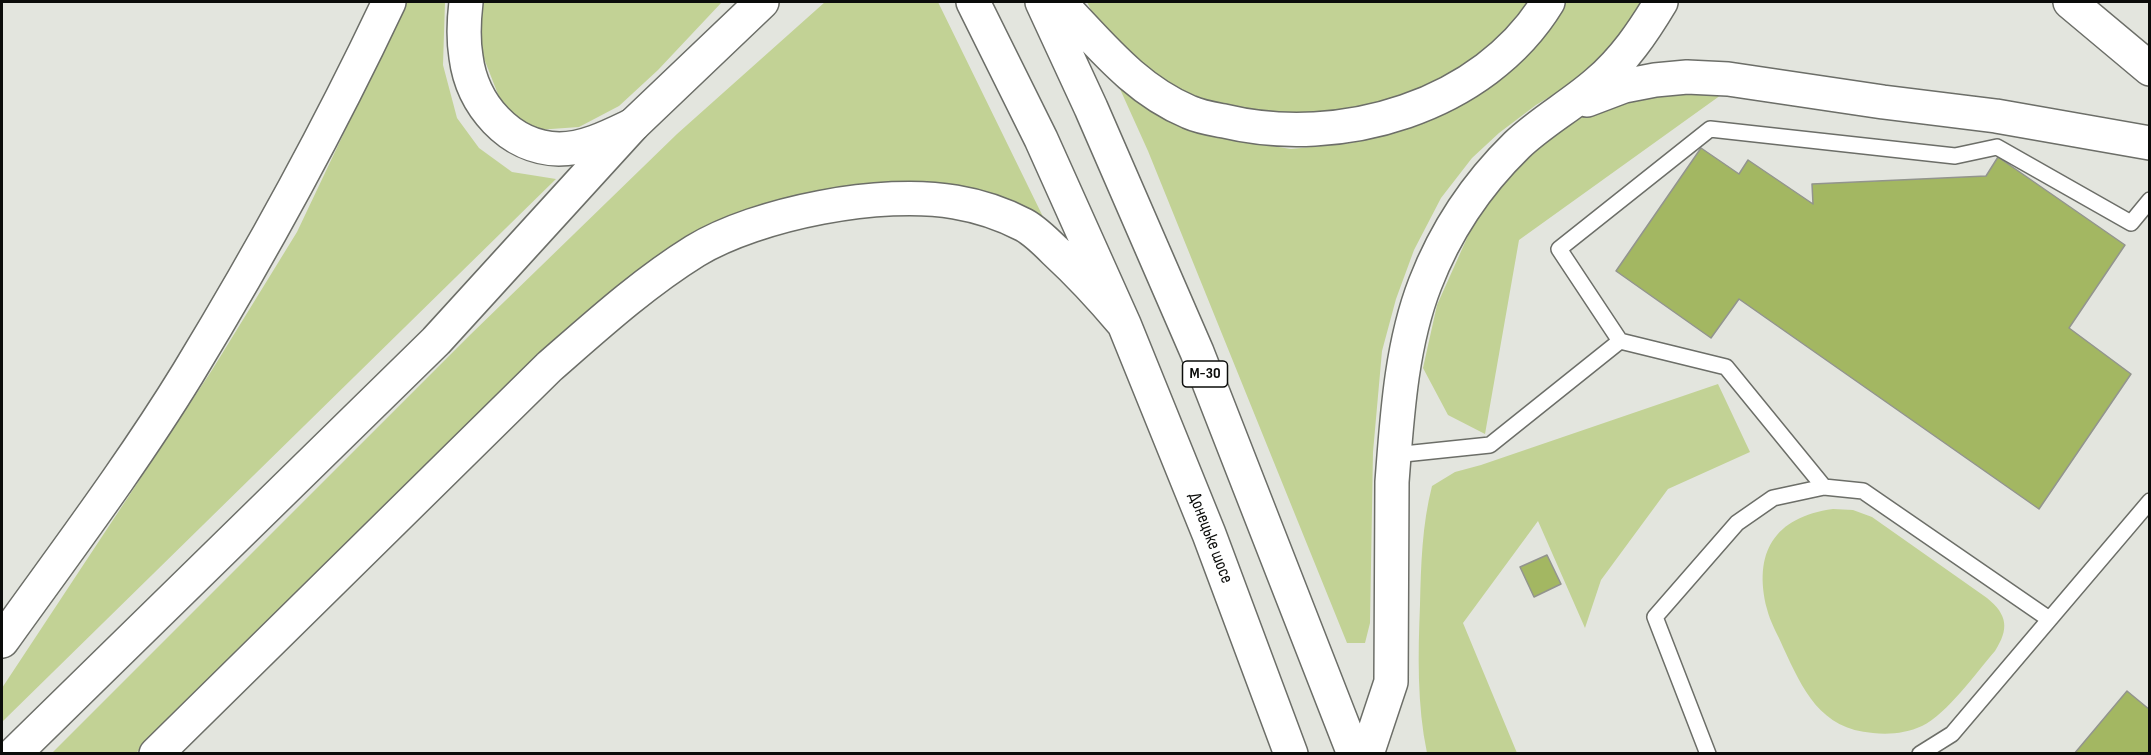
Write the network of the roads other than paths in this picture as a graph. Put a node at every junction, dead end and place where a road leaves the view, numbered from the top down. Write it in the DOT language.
graph roads {
  1 [pos="389,2"];
  2 [pos="466,2"];
  3 [pos="762,2"];
  4 [pos="973,2"];
  5 [pos="1042,2"];
  6 [pos="1059,2"];
  7 [pos="1548,2"];
  8 [pos="1661,2"];
  9 [pos="2070,2"];
  10 [pos="2150,69"];
  11 [pos="1565,108"];
  12 [pos="633,125"];
  13 [pos="2150,143"];
  14 [pos="2150,200"];
  15 [pos="1124,324"];
  16 [pos="1620,341"];
  17 [pos="1394,455"];
  18 [pos="1824,487"];
  19 [pos="2150,501"];
  20 [pos="2049,619"];
  21 [pos="2,641"];
  22 [pos="14,753"];
  23 [pos="156,753"];
  24 [pos="1291,753"];
  25 [pos="1354,753"];
  26 [pos="1366,753"];
  27 [pos="1708,753"];
  28 [pos="1920,753"];
  1 -- 21 [label="main road"];
  2 -- 12 [label="main road"];
  3 -- 12 [label="main road"];
  4 -- 15 [label="main road, Донецьке шосе"];
  5 -- 25 [label="main road, М-30"];
  6 -- 7 [label="main road"];
  8 -- 11 [label="main road"];
  9 -- 10 [label="main road"];
  11 -- 13 [label="main road"];
  11 -- 17 [label="main road"];
  12 -- 22 [label="main road"];
  14 -- 16 [label="lane"];
  15 -- 23 [label="main road"];
  15 -- 24 [label="main road, Донецьке шосе"];
  16 -- 17 [label="lane"];
  16 -- 18 [label="lane"];
  17 -- 26 [label="main road"];
  18 -- 20 [label="lane"];
  18 -- 27 [label="lane"];
  19 -- 20 [label="lane"];
  20 -- 28 [label="lane"];
}
